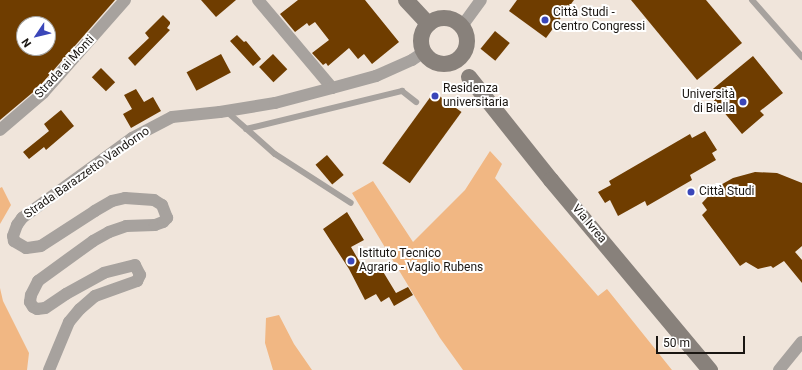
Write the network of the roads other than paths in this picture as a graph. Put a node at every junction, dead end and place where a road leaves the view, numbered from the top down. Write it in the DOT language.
graph roads {
  1 [pos="125,0"];
  2 [pos="258,0"];
  3 [pos="406,0"];
  4 [pos="481,0"];
  5 [pos="752,0"];
  6 [pos="428,24"];
  7 [pos="462,26"];
  8 [pos="424,52"];
  9 [pos="802,57"];
  10 [pos="463,70"];
  11 [pos="332,88"];
  12 [pos="416,102"];
  13 [pos="226,111"];
  14 [pos="246,129"];
  15 [pos="0,130"];
  16 [pos="351,203"];
  17 [pos="802,342"];
  18 [pos="49,370"];
  19 [pos="710,370"];
  20 [pos="779,370"];
  1 -- 15 [label="street, Strada ai Monti"];
  2 -- 11 [label="street"];
  3 -- 6 [label="main road"];
  4 -- 7 [label="street"];
  5 -- 9 [label="lane"];
  6 -- 7 [label="main road"];
  6 -- 8 [label="main road"];
  7 -- 10 [label="main road"];
  8 -- 10 [label="main road"];
  8 -- 11 [label="street, Strada Barazzetto Vandorno"];
  10 -- 19 [label="main road, Via Ivrea"];
  11 -- 13 [label="street, Strada Barazzetto Vandorno"];
  12 -- 14 [label="lane"];
  13 -- 14 [label="lane"];
  13 -- 18 [label="street, Strada Barazzetto Vandorno"];
  14 -- 16 [label="lane"];
  17 -- 20 [label="street"];
}
